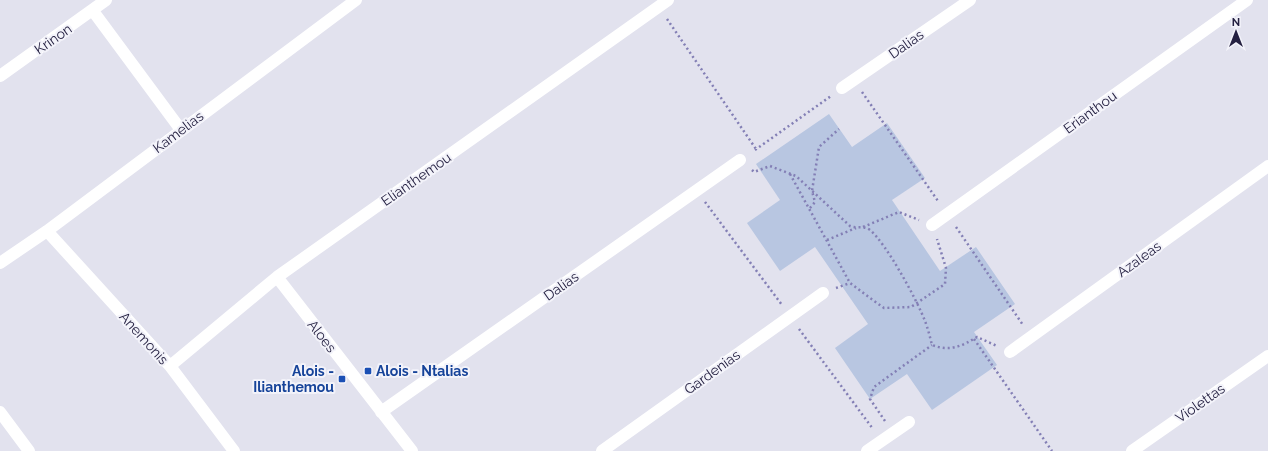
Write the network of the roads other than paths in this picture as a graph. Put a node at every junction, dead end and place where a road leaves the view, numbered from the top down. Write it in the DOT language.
graph roads {
  1 [pos="106,0"];
  2 [pos="356,0"];
  3 [pos="970,0"];
  4 [pos="1247,0"];
  5 [pos="660,2"];
  6 [pos="93,11"];
  7 [pos="0,76"];
  8 [pos="842,88"];
  9 [pos="181,130"];
  10 [pos="742,159"];
  11 [pos="1268,166"];
  12 [pos="932,225"];
  13 [pos="47,231"];
  14 [pos="0,263"];
  15 [pos="277,277"];
  16 [pos="823,293"];
  17 [pos="1010,352"];
  18 [pos="1268,356"];
  19 [pos="170,366"];
  20 [pos="0,412"];
  21 [pos="381,412"];
  22 [pos="909,422"];
  23 [pos="29,451"];
  24 [pos="234,451"];
  25 [pos="412,451"];
  26 [pos="602,451"];
  27 [pos="867,451"];
  28 [pos="1132,451"];
  1 -- 6 [label="street, Krinon"];
  2 -- 9 [label="street, Kamelias"];
  3 -- 8 [label="street, Dalias"];
  4 -- 12 [label="street, Erianthou"];
  5 -- 15 [label="street, Elianthemou"];
  6 -- 7 [label="street, Krinon"];
  6 -- 9 [label="street"];
  9 -- 13 [label="street, Kamelias"];
  10 -- 21 [label="street, Dalias"];
  11 -- 17 [label="street, Azaleas"];
  13 -- 14 [label="street, Kamelias"];
  13 -- 19 [label="street, Anemonis"];
  15 -- 19 [label="street, Elianthemou"];
  15 -- 21 [label="street, Aloes"];
  16 -- 26 [label="street, Gardenias"];
  18 -- 28 [label="street, Violettas"];
  19 -- 24 [label="street, Anemonis"];
  20 -- 23 [label="street"];
  21 -- 25 [label="street, Aloes"];
  22 -- 27 [label="street"];
}
